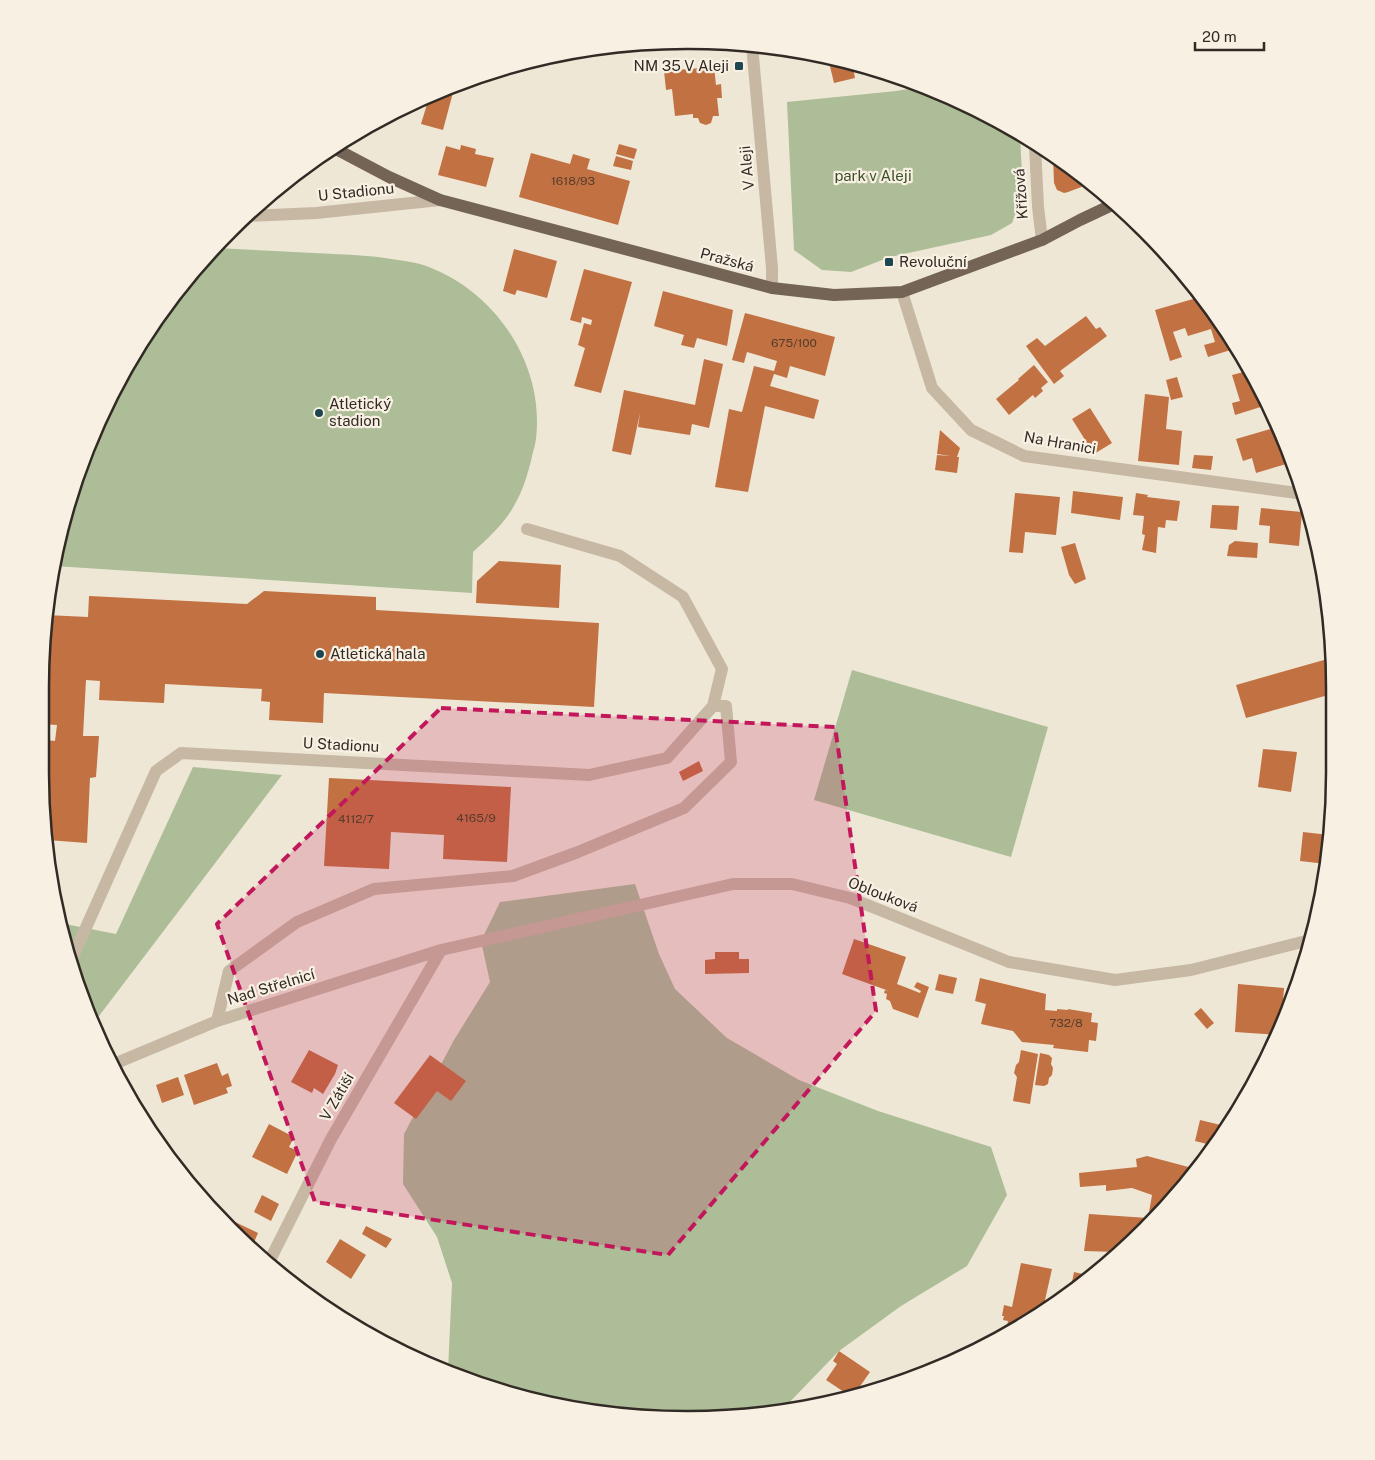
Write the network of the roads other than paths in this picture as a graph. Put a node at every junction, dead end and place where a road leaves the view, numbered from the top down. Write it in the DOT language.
graph roads {
  1 [pos="753,52"];
  2 [pos="340,151"];
  3 [pos="1035,152"];
  4 [pos="440,200"];
  5 [pos="1108,207"];
  6 [pos="257,216"];
  7 [pos="1042,240"];
  8 [pos="772,288"];
  9 [pos="902,292"];
  10 [pos="1295,493"];
  11 [pos="527,529"];
  12 [pos="713,706"];
  13 [pos="1303,942"];
  14 [pos="441,950"];
  15 [pos="75,952"];
  16 [pos="216,1021"];
  17 [pos="119,1062"];
  18 [pos="271,1257"];
  1 -- 8 [label="street, V Aleji"];
  2 -- 4 [label="main road, Pražská"];
  3 -- 7 [label="street, Křížová"];
  4 -- 6 [label="street, U Stadionu"];
  4 -- 8 [label="main road, Pražská"];
  5 -- 7 [label="main road, Pražská"];
  7 -- 9 [label="main road, Pražská"];
  8 -- 9 [label="main road, Pražská"];
  9 -- 10 [label="street, Na Hranici"];
  11 -- 12 [label="street, U Stadionu"];
  12 -- 15 [label="street, U Stadionu"];
  12 -- 16 [label="street"];
  13 -- 14 [label="street, Oblouková"];
  14 -- 16 [label="street, Nad Střelnicí"];
  14 -- 18 [label="street, V Zátiší"];
  16 -- 17 [label="street, Nad Střelnicí"];
}
